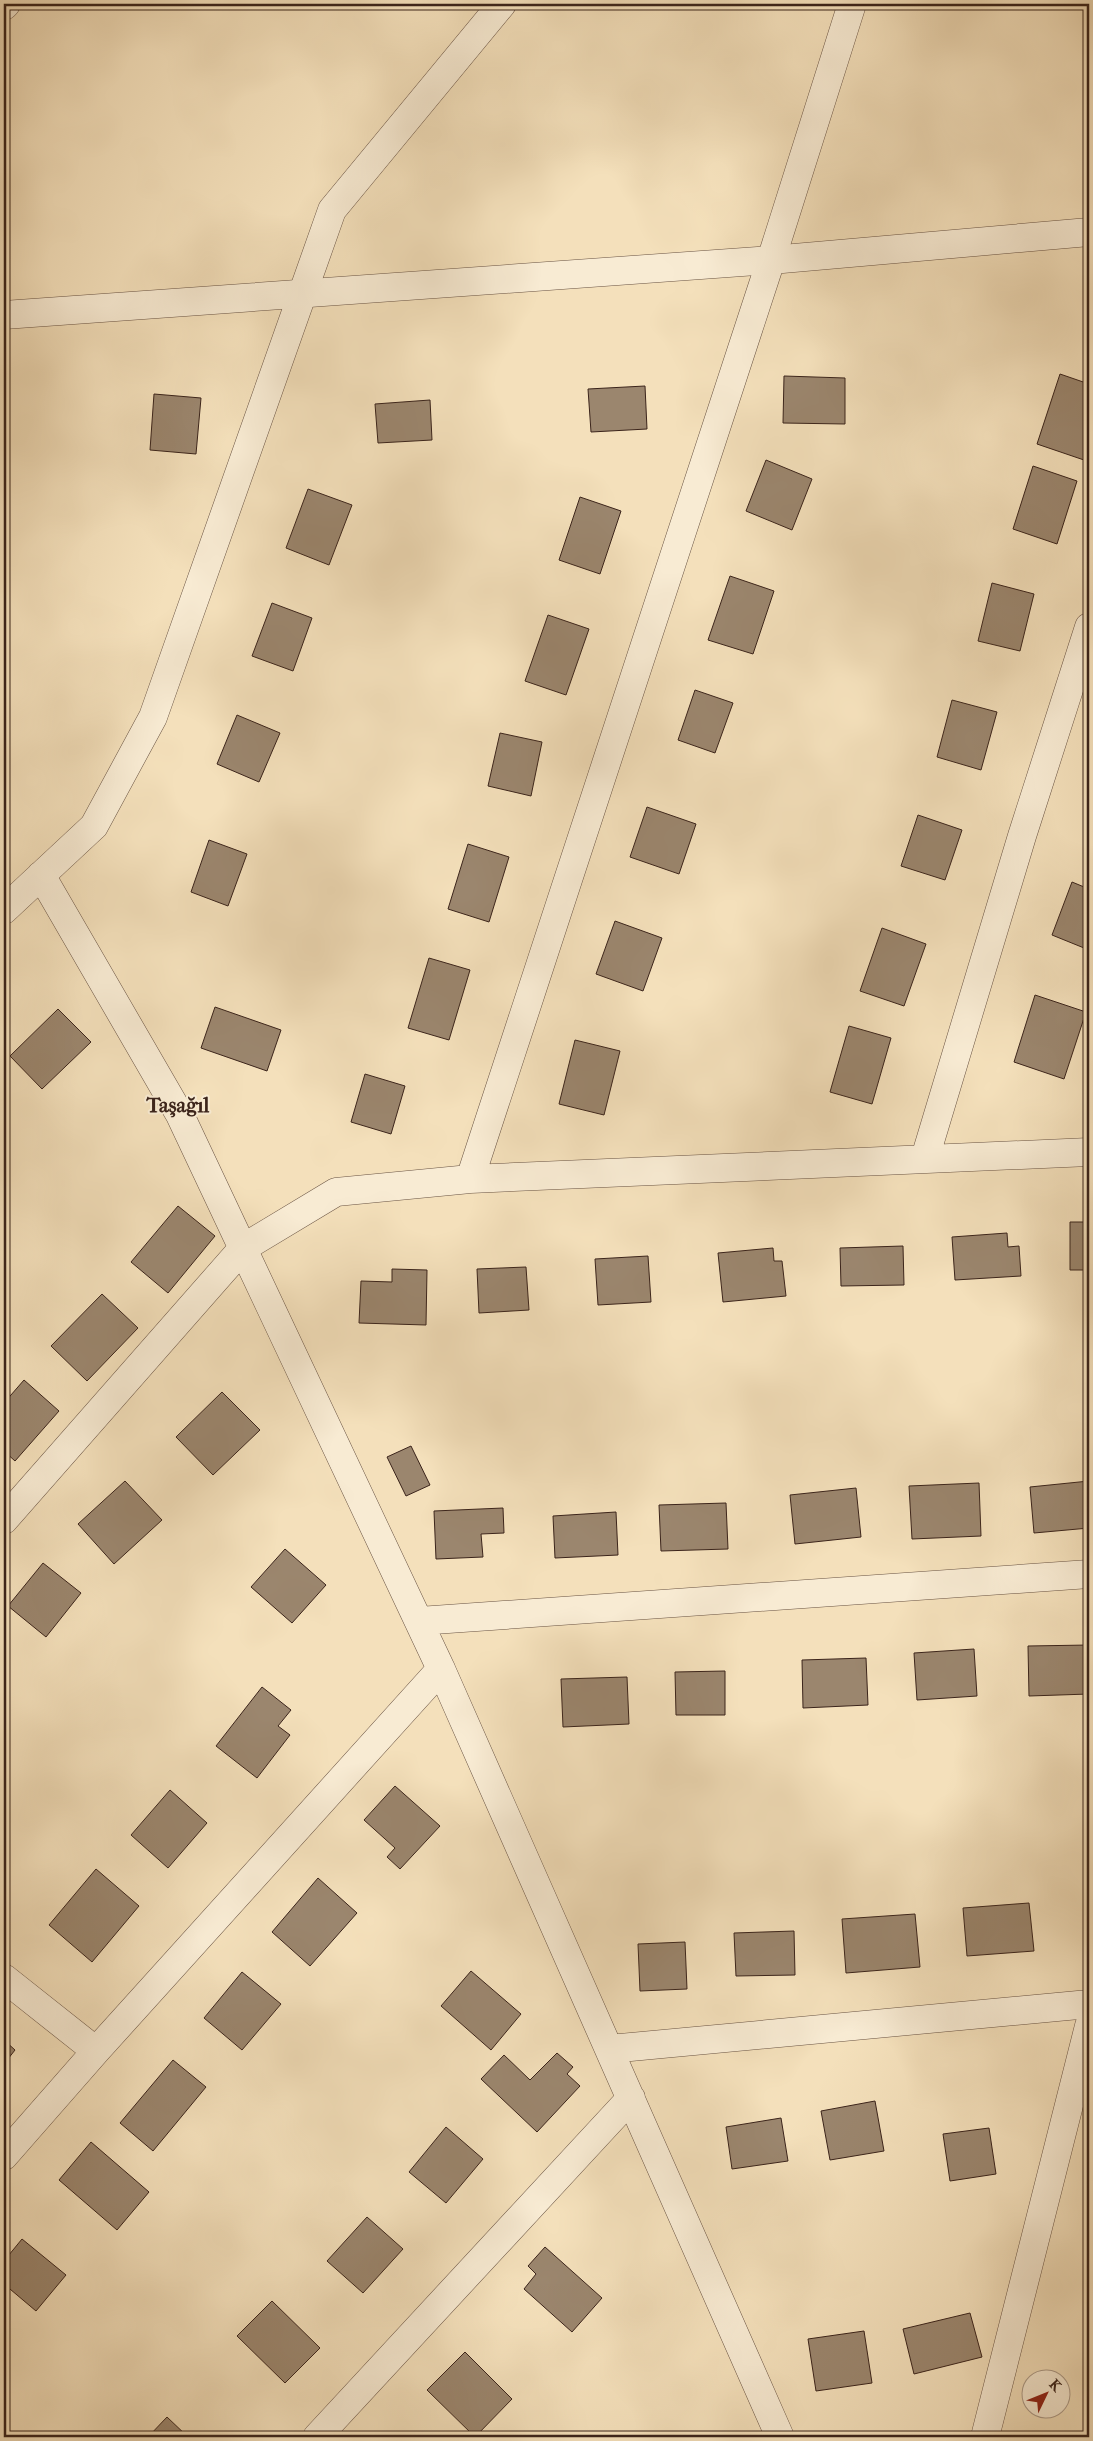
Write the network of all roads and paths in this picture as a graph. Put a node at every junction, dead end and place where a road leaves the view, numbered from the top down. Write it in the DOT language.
graph roads {
  1 [pos="502,4"];
  2 [pos="852,4"];
  3 [pos="1089,232"];
  4 [pos="771,260"];
  5 [pos="301,294"];
  6 [pos="4,315"];
  7 [pos="1089,627"];
  8 [pos="41,875"];
  9 [pos="4,910"];
  10 [pos="1089,1152"];
  11 [pos="925,1158"];
  12 [pos="470,1179"];
  13 [pos="243,1248"];
  14 [pos="4,1520"];
  15 [pos="1089,1574"];
  16 [pos="419,1621"];
  17 [pos="441,1669"];
  18 [pos="4,1978"];
  19 [pos="1089,2004"];
  20 [pos="1089,2026"];
  21 [pos="609,2049"];
  22 [pos="96,2051"];
  23 [pos="631,2098"];
  24 [pos="4,2156"];
  25 [pos="317,2437"];
  26 [pos="780,2437"];
  27 [pos="985,2437"];
  1 -- 5 [label="street"];
  2 -- 4 [label="street"];
  3 -- 4 [label="street"];
  4 -- 5 [label="street"];
  4 -- 12 [label="street"];
  5 -- 6 [label="street"];
  5 -- 8 [label="street"];
  7 -- 11 [label="street"];
  8 -- 9 [label="street"];
  8 -- 13 [label="street"];
  10 -- 11 [label="street"];
  11 -- 12 [label="street"];
  12 -- 13 [label="street"];
  13 -- 14 [label="street"];
  13 -- 16 [label="street"];
  15 -- 16 [label="street"];
  16 -- 17 [label="street"];
  17 -- 21 [label="street"];
  17 -- 22 [label="street"];
  18 -- 22 [label="street"];
  19 -- 21 [label="street"];
  20 -- 27 [label="street"];
  21 -- 23 [label="street"];
  22 -- 24 [label="street"];
  23 -- 25 [label="street"];
  23 -- 26 [label="street"];
}
